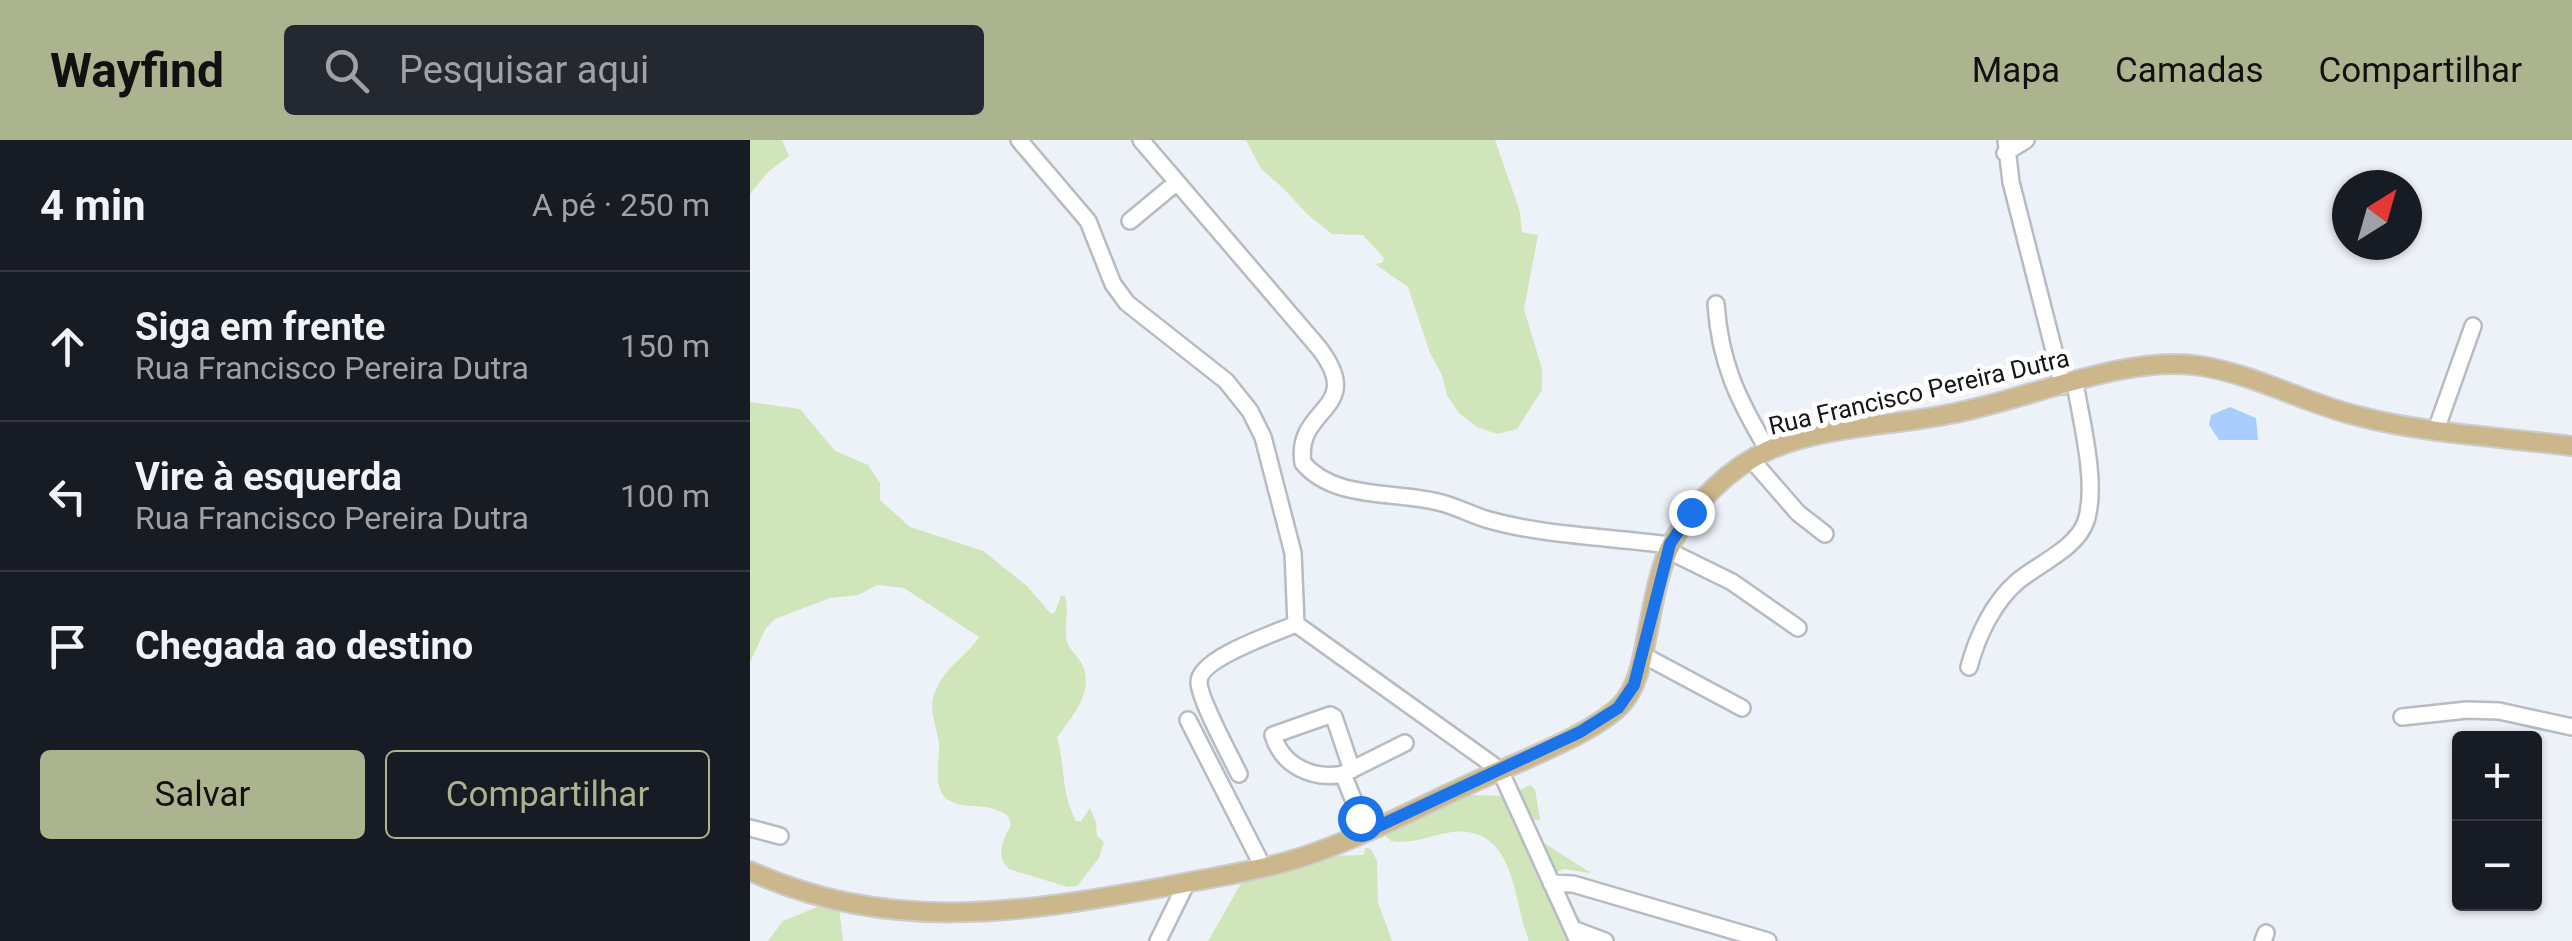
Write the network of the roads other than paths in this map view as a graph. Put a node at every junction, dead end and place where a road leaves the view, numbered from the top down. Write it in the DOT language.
graph roads {
  1 [pos="1019,140"];
  2 [pos="1141,140"];
  3 [pos="2026,140"];
  4 [pos="2006,146"];
  5 [pos="1177,182"];
  6 [pos="1130,220"];
  7 [pos="1716,304"];
  8 [pos="2472,326"];
  9 [pos="2069,385"];
  10 [pos="2436,430"];
  11 [pos="2572,446"];
  12 [pos="1760,455"];
  13 [pos="1825,534"];
  14 [pos="1669,548"];
  15 [pos="1296,624"];
  16 [pos="1798,628"];
  17 [pos="1643,655"];
  18 [pos="1969,667"];
  19 [pos="1742,708"];
  20 [pos="2402,717"];
  21 [pos="1188,720"];
  22 [pos="2572,727"];
  23 [pos="1406,743"];
  24 [pos="1500,770"];
  25 [pos="1348,772"];
  26 [pos="1239,774"];
  27 [pos="750,828"];
  28 [pos="1366,832"];
  29 [pos="780,836"];
  30 [pos="1263,867"];
  31 [pos="750,871"];
  32 [pos="1187,882"];
  33 [pos="1552,883"];
  34 [pos="1714,934"];
  35 [pos="1576,935"];
  36 [pos="1158,941"];
  37 [pos="1606,941"];
  38 [pos="1768,941"];
  1 -- 15 [label="street"];
  2 -- 5 [label="street"];
  3 -- 4 [label="street"];
  4 -- 9 [label="street"];
  5 -- 6 [label="street"];
  5 -- 14 [label="street"];
  7 -- 12 [label="street"];
  8 -- 10 [label="street"];
  9 -- 10 [label="main road, Rua Francisco Pereira Dutra"];
  9 -- 12 [label="main road, Rua Francisco Pereira Dutra"];
  9 -- 18 [label="street"];
  10 -- 11 [label="main road, Rua Francisco Pereira Dutra"];
  12 -- 13 [label="street"];
  12 -- 14 [label="main road, Rua Francisco Pereira Dutra"];
  14 -- 16 [label="street"];
  14 -- 17 [label="main road, Rua Francisco Pereira Dutra"];
  15 -- 24 [label="street"];
  15 -- 26 [label="street"];
  17 -- 19 [label="street"];
  17 -- 24 [label="main road, Rua Francisco Pereira Dutra"];
  20 -- 22 [label="street"];
  21 -- 30 [label="street"];
  23 -- 25 [label="street"];
  24 -- 28 [label="main road, Rua Francisco Pereira Dutra"];
  24 -- 33 [label="street"];
  25 -- 25 [label="street"];
  25 -- 28 [label="street"];
  27 -- 29 [label="street"];
  28 -- 30 [label="main road, Rua Francisco Pereira Dutra"];
  30 -- 32 [label="main road, Rua Francisco Pereira Dutra"];
  31 -- 32 [label="main road, Rua Francisco Pereira Dutra"];
  32 -- 36 [label="street"];
  33 -- 34 [label="street"];
  33 -- 35 [label="street"];
  34 -- 38 [label="street"];
  35 -- 37 [label="street"];
}
